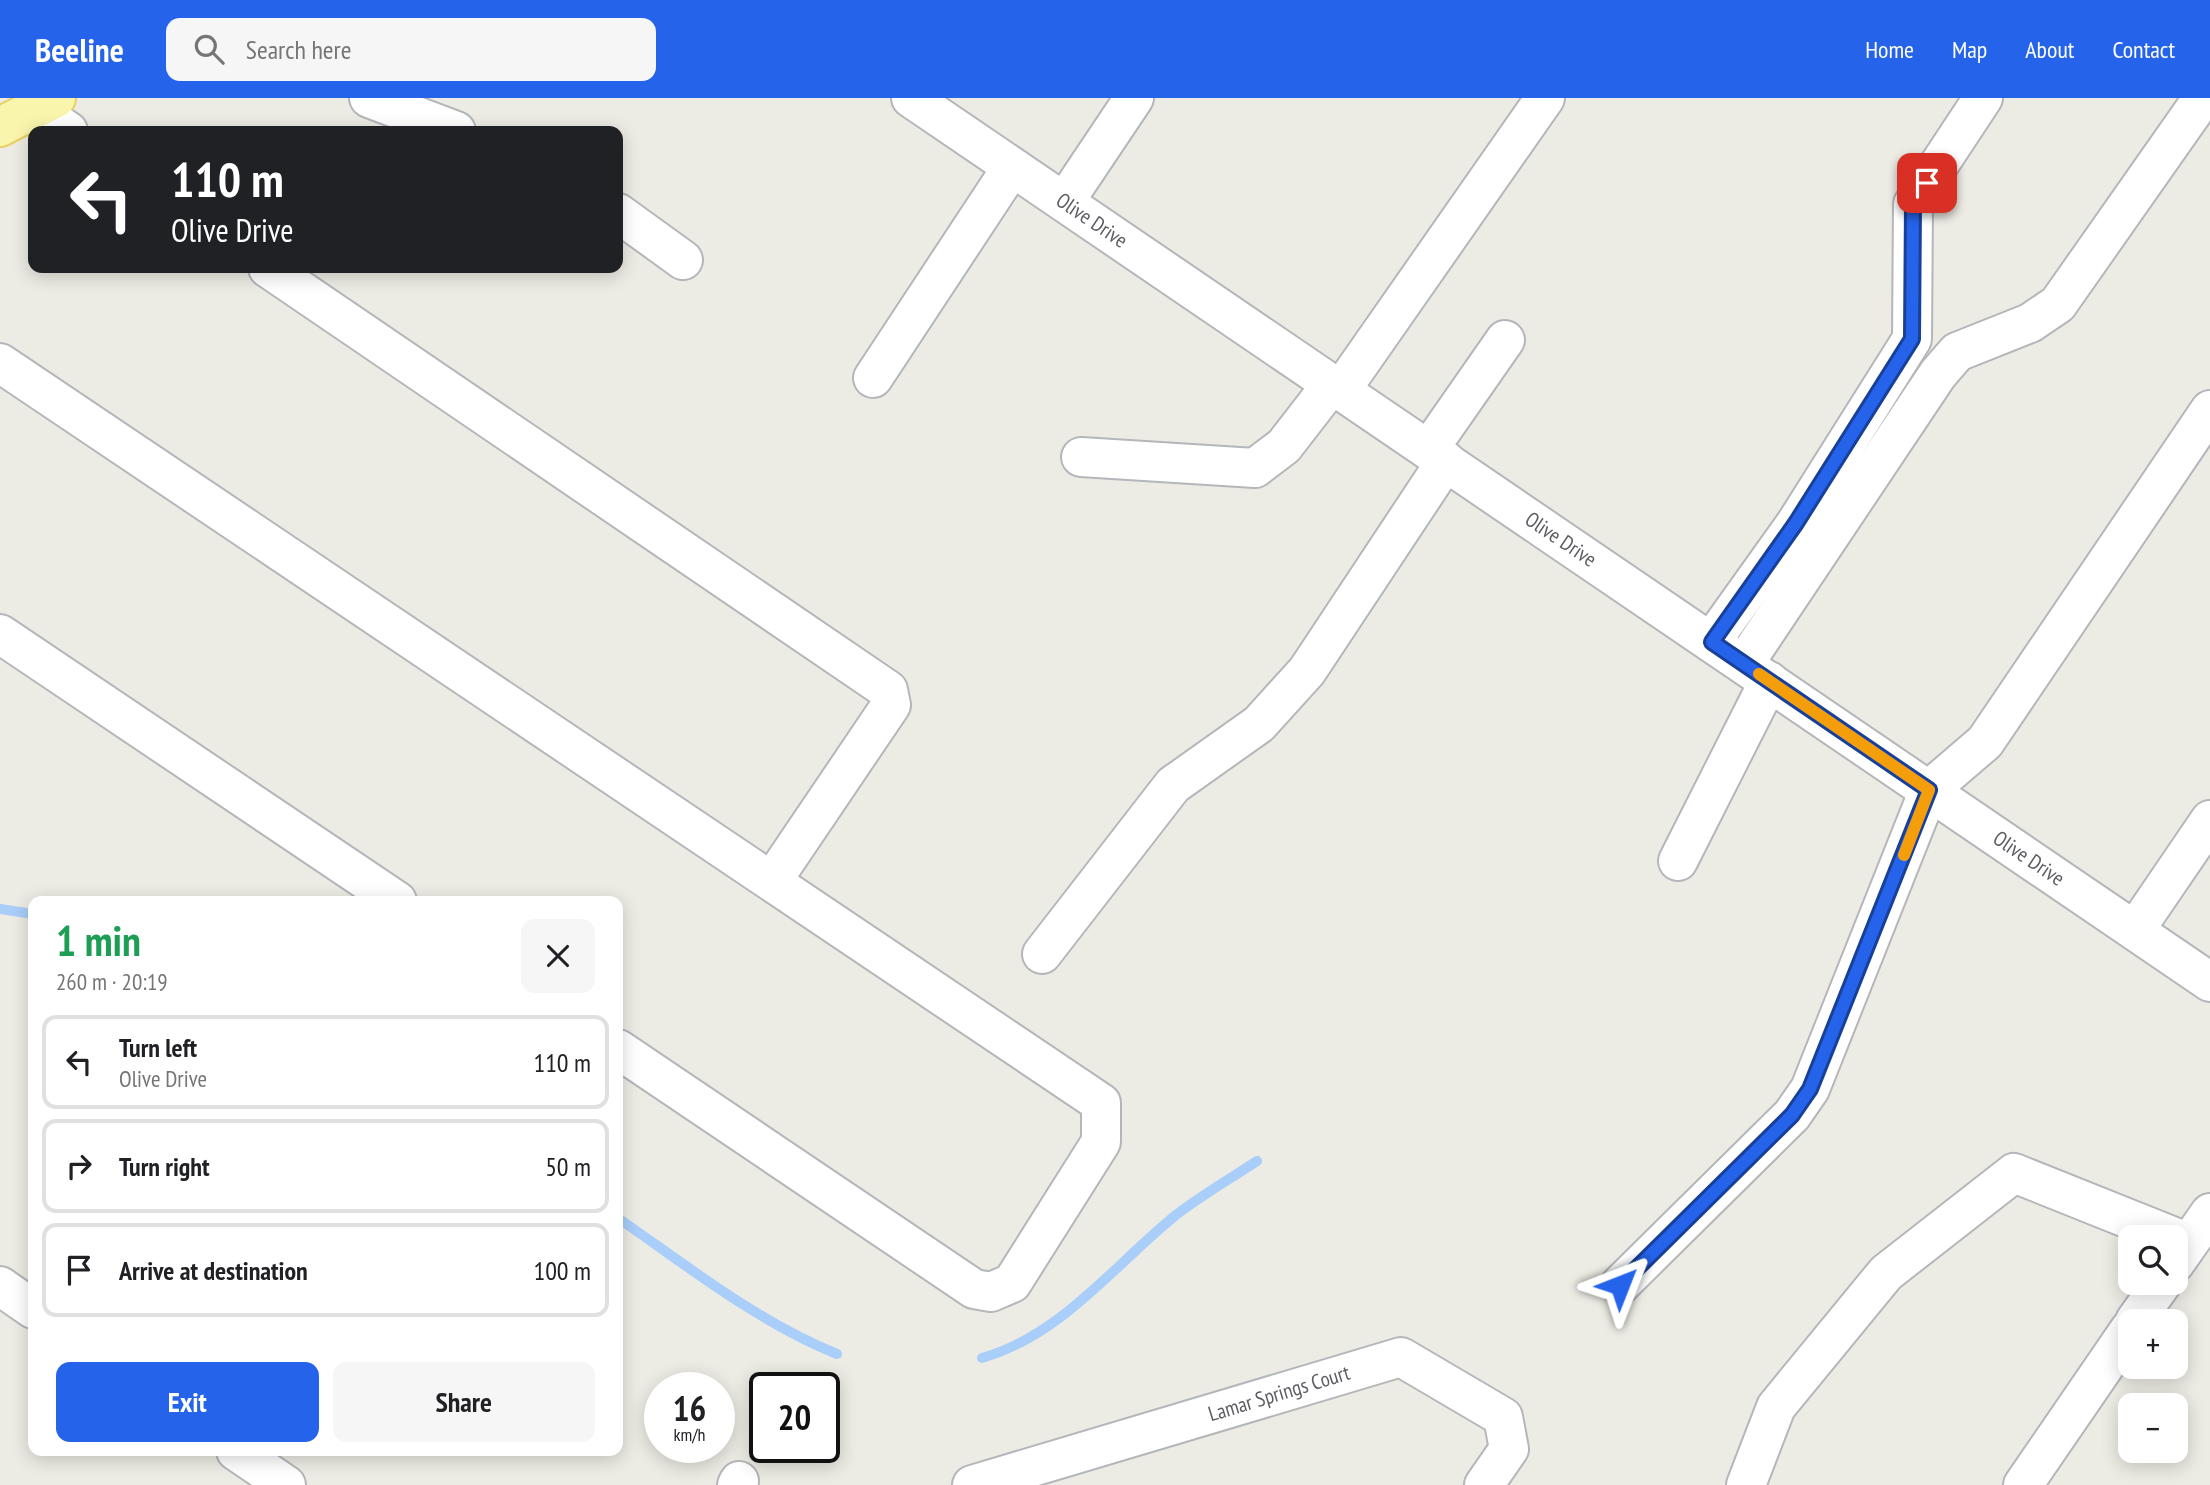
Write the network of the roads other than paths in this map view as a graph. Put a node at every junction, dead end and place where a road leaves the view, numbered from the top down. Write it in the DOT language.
graph roads {
  1 [pos="369,98"];
  2 [pos="911,98"];
  3 [pos="1134,98"];
  4 [pos="1545,98"];
  5 [pos="1983,98"];
  6 [pos="45,103"];
  7 [pos="2197,106"];
  8 [pos="64,126"];
  9 [pos="443,126"];
  10 [pos="0,127"];
  11 [pos="1012,167"];
  12 [pos="1065,201"];
  13 [pos="623,217"];
  14 [pos="683,260"];
  15 [pos="275,273"];
  16 [pos="1505,340"];
  17 [pos="0,363"];
  18 [pos="873,378"];
  19 [pos="1337,387"];
  20 [pos="2210,410"];
  21 [pos="1437,455"];
  22 [pos="1082,457"];
  23 [pos="0,634"];
  24 [pos="1712,642"];
  25 [pos="1757,672"];
  26 [pos="1929,790"];
  27 [pos="2210,820"];
  28 [pos="1678,861"];
  29 [pos="772,881"];
  30 [pos="390,896"];
  31 [pos="2135,930"];
  32 [pos="1042,954"];
  33 [pos="2210,982"];
  34 [pos="623,1052"];
  35 [pos="2149,1225"];
  36 [pos="1620,1285"];
  37 [pos="0,1286"];
  38 [pos="28,1306"];
  39 [pos="2118,1346"];
  40 [pos="243,1456"];
  41 [pos="286,1485"];
  42 [pos="972,1485"];
  43 [pos="1485,1485"];
  44 [pos="1746,1485"];
  45 [pos="2023,1485"];
  1 -- 9 [label="street"];
  2 -- 11 [label="street, Olive Drive"];
  3 -- 12 [label="street"];
  4 -- 19 [label="street"];
  5 -- 24 [label="street"];
  6 -- 8 [label="street"];
  6 -- 10 [label="main road"];
  7 -- 25 [label="street"];
  11 -- 12 [label="street, Olive Drive"];
  11 -- 18 [label="street"];
  12 -- 19 [label="street, Olive Drive"];
  13 -- 14 [label="street"];
  15 -- 29 [label="street"];
  16 -- 21 [label="street"];
  17 -- 29 [label="street"];
  19 -- 21 [label="street, Olive Drive"];
  19 -- 22 [label="street"];
  20 -- 26 [label="street"];
  21 -- 24 [label="street, Olive Drive"];
  21 -- 32 [label="street"];
  23 -- 30 [label="street"];
  24 -- 25 [label="street, Olive Drive"];
  25 -- 26 [label="street, Olive Drive"];
  25 -- 28 [label="street"];
  26 -- 31 [label="street, Olive Drive"];
  26 -- 36 [label="street"];
  27 -- 31 [label="street"];
  29 -- 34 [label="street"];
  31 -- 33 [label="street, Olive Drive"];
  35 -- 44 [label="street"];
  37 -- 38 [label="street"];
  39 -- 45 [label="street"];
  40 -- 41 [label="street"];
  42 -- 43 [label="street, Lamar Springs Court"];
}
